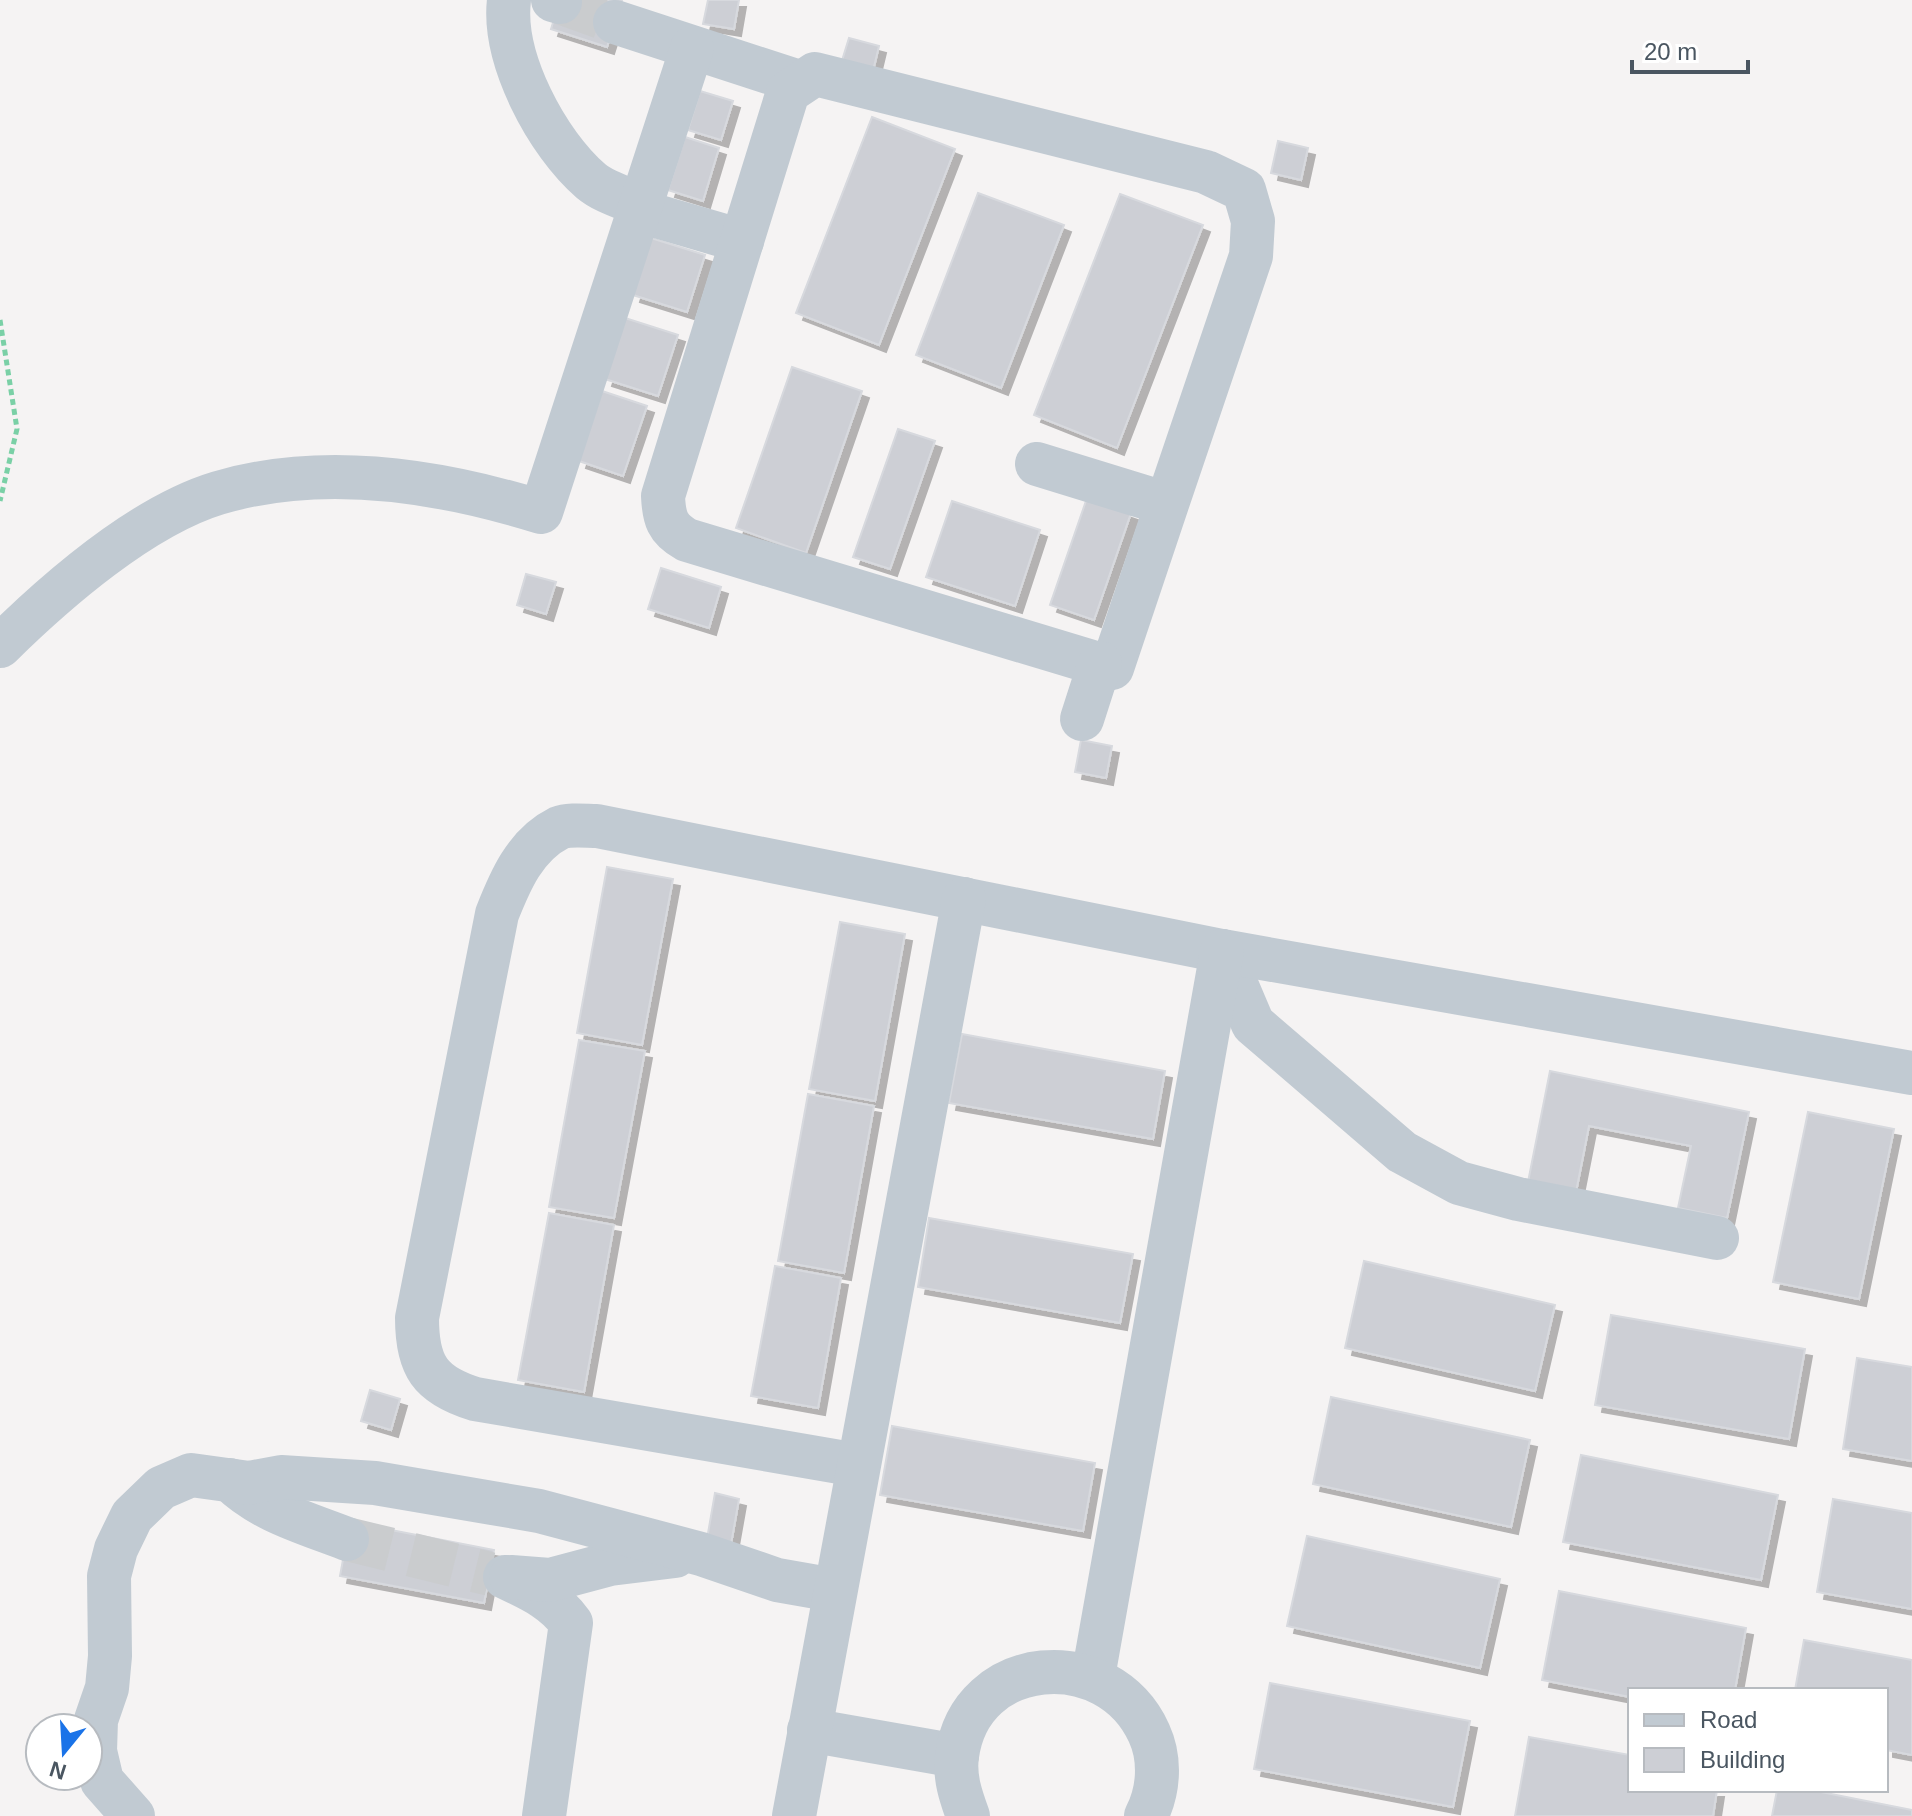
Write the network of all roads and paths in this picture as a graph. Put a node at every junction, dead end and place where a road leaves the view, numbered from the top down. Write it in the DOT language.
graph roads {
  1 [pos="509,0"];
  2 [pos="615,22"];
  3 [pos="692,48"];
  4 [pos="799,82"];
  5 [pos="640,208"];
  6 [pos="742,241"];
  7 [pos="0,320"];
  8 [pos="1037,464"];
  9 [pos="0,501"];
  10 [pos="1167,504"];
  11 [pos="0,646"];
  12 [pos="1100,663"];
  13 [pos="1082,719"];
  14 [pos="964,899"];
  15 [pos="1222,951"];
  16 [pos="1912,1073"];
  17 [pos="1717,1238"];
  18 [pos="857,1465"];
  19 [pos="230,1480"];
  20 [pos="347,1539"];
  21 [pos="701,1554"];
  22 [pos="834,1590"];
  23 [pos="1093,1677"];
  24 [pos="809,1730"];
  25 [pos="957,1756"];
  26 [pos="133,1816"];
  27 [pos="544,1816"];
  28 [pos="794,1816"];
  29 [pos="968,1816"];
  30 [pos="1146,1816"];
  1 -- 5 [label="lane"];
  2 -- 3 [label="lane"];
  3 -- 4 [label="lane"];
  3 -- 5 [label="lane"];
  4 -- 6 [label="lane"];
  4 -- 10 [label="lane"];
  5 -- 6 [label="lane"];
  5 -- 11 [label="lane"];
  6 -- 12 [label="lane"];
  7 -- 9 [label="path"];
  8 -- 10 [label="lane"];
  10 -- 12 [label="lane"];
  12 -- 13 [label="lane"];
  14 -- 15 [label="lane"];
  14 -- 18 [label="lane"];
  14 -- 18 [label="lane"];
  15 -- 16 [label="lane"];
  15 -- 17 [label="lane"];
  15 -- 23 [label="lane"];
  18 -- 22 [label="lane"];
  19 -- 20 [label="lane"];
  19 -- 21 [label="lane"];
  19 -- 26 [label="lane"];
  21 -- 22 [label="lane"];
  21 -- 27 [label="lane"];
  22 -- 24 [label="lane"];
  23 -- 25 [label="lane"];
  23 -- 30 [label="lane"];
  24 -- 25 [label="lane"];
  24 -- 28 [label="lane"];
  25 -- 29 [label="lane"];
}
